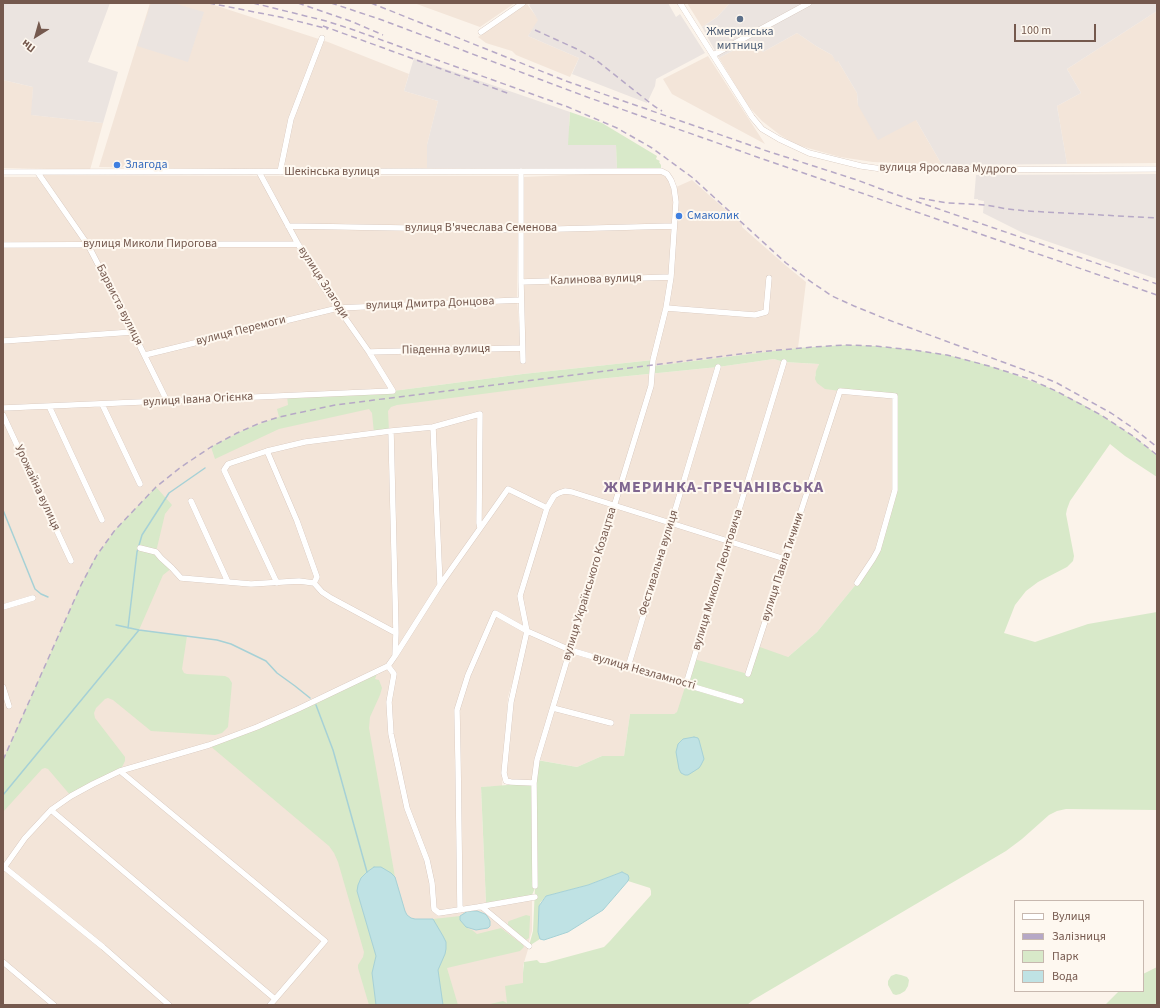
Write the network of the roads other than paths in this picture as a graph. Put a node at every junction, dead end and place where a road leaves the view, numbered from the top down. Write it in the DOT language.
graph roads {
  1 [pos="523,3"];
  2 [pos="680,3"];
  3 [pos="809,3"];
  4 [pos="481,32"];
  5 [pos="322,38"];
  6 [pos="714,55"];
  7 [pos="1157,169"];
  8 [pos="661,171"];
  9 [pos="3,172"];
  10 [pos="259,172"];
  11 [pos="280,172"];
  12 [pos="521,172"];
  13 [pos="38,173"];
  14 [pos="288,226"];
  15 [pos="674,226"];
  16 [pos="521,230"];
  17 [pos="298,244"];
  18 [pos="3,245"];
  19 [pos="88,245"];
  20 [pos="671,277"];
  21 [pos="769,278"];
  22 [pos="521,282"];
  23 [pos="522,300"];
  24 [pos="338,308"];
  25 [pos="666,308"];
  26 [pos="133,332"];
  27 [pos="3,341"];
  28 [pos="522,348"];
  29 [pos="369,352"];
  30 [pos="145,355"];
  31 [pos="523,362"];
  32 [pos="784,362"];
  33 [pos="718,367"];
  34 [pos="393,391"];
  35 [pos="167,401"];
  36 [pos="102,404"];
  37 [pos="50,406"];
  38 [pos="3,408"];
  39 [pos="3,414"];
  40 [pos="433,427"];
  41 [pos="391,431"];
  42 [pos="267,450"];
  43 [pos="140,484"];
  44 [pos="191,501"];
  45 [pos="614,506"];
  46 [pos="548,508"];
  47 [pos="102,520"];
  48 [pos="671,523"];
  49 [pos="480,528"];
  50 [pos="730,542"];
  51 [pos="140,548"];
  52 [pos="785,559"];
  53 [pos="71,561"];
  54 [pos="228,582"];
  55 [pos="277,583"];
  56 [pos="314,583"];
  57 [pos="857,583"];
  58 [pos="440,585"];
  59 [pos="33,598"];
  60 [pos="3,607"];
  61 [pos="527,631"];
  62 [pos="396,633"];
  63 [pos="570,650"];
  64 [pos="395,656"];
  65 [pos="388,666"];
  66 [pos="628,667"];
  67 [pos="748,674"];
  68 [pos="686,684"];
  69 [pos="3,687"];
  70 [pos="741,701"];
  71 [pos="9,706"];
  72 [pos="553,708"];
  73 [pos="611,723"];
  74 [pos="120,771"];
  75 [pos="534,783"];
  76 [pos="51,810"];
  77 [pos="4,868"];
  78 [pos="535,886"];
  79 [pos="535,897"];
  80 [pos="478,907"];
  81 [pos="460,910"];
  82 [pos="530,946"];
  83 [pos="3,962"];
  84 [pos="275,999"];
  85 [pos="54,1005"];
  86 [pos="169,1005"];
  87 [pos="270,1005"];
  1 -- 4 [label="street"];
  2 -- 6 [label="street, вулиця Ярослава Мудрого"];
  3 -- 6 [label="street"];
  5 -- 11 [label="street"];
  6 -- 7 [label="street, вулиця Ярослава Мудрого"];
  8 -- 12 [label="street, Шекінська вулиця"];
  8 -- 15 [label="street, вулиця Українського Козацтва"];
  9 -- 13 [label="street, Шекінська вулиця"];
  10 -- 11 [label="street, Шекінська вулиця"];
  10 -- 13 [label="street, Шекінська вулиця"];
  10 -- 14 [label="street, вулиця Злагоди"];
  11 -- 12 [label="street, Шекінська вулиця"];
  12 -- 16 [label="street"];
  13 -- 19 [label="street, Барвиста вулиця"];
  14 -- 16 [label="street, вулиця В'ячеслава Семенова"];
  14 -- 17 [label="street, вулиця Злагоди"];
  15 -- 16 [label="street, вулиця В'ячеслава Семенова"];
  15 -- 20 [label="street, вулиця Українського Козацтва"];
  16 -- 22 [label="street"];
  17 -- 19 [label="street, вулиця Миколи Пирогова"];
  17 -- 24 [label="street, вулиця Злагоди"];
  18 -- 19 [label="street, вулиця Миколи Пирогова"];
  19 -- 26 [label="street, Барвиста вулиця"];
  20 -- 22 [label="street, Калинова вулиця"];
  20 -- 25 [label="street, вулиця Українського Козацтва"];
  21 -- 25 [label="street"];
  22 -- 23 [label="street"];
  23 -- 24 [label="street, вулиця Дмитра Донцова"];
  23 -- 28 [label="street"];
  24 -- 29 [label="street, вулиця Злагоди"];
  24 -- 30 [label="street, вулиця Перемоги"];
  25 -- 45 [label="street, вулиця Українського Козацтва"];
  26 -- 27 [label="street"];
  26 -- 30 [label="street, Барвиста вулиця"];
  28 -- 29 [label="street, Південна вулиця"];
  28 -- 31 [label="street"];
  29 -- 34 [label="street, вулиця Злагоди"];
  30 -- 35 [label="street, Барвиста вулиця"];
  32 -- 50 [label="street, вулиця Миколи Леонтовича"];
  33 -- 48 [label="street, Фестивальна вулиця"];
  34 -- 35 [label="street, вулиця Івана Огієнка"];
  35 -- 36 [label="street, вулиця Івана Огієнка"];
  36 -- 37 [label="street, вулиця Івана Огієнка"];
  36 -- 43 [label="street"];
  37 -- 38 [label="street, вулиця Івана Огієнка"];
  37 -- 47 [label="street"];
  39 -- 53 [label="street, Урожайна вулиця"];
  40 -- 41 [label="street"];
  40 -- 49 [label="street"];
  40 -- 58 [label="street"];
  41 -- 42 [label="street"];
  41 -- 62 [label="street"];
  42 -- 55 [label="street"];
  42 -- 56 [label="street"];
  44 -- 54 [label="street"];
  45 -- 46 [label="street"];
  45 -- 48 [label="street"];
  45 -- 63 [label="street, вулиця Українського Козацтва"];
  46 -- 49 [label="street"];
  46 -- 61 [label="street"];
  48 -- 50 [label="street"];
  48 -- 66 [label="street, Фестивальна вулиця"];
  49 -- 58 [label="street"];
  50 -- 52 [label="street"];
  50 -- 68 [label="street, вулиця Миколи Леонтовича"];
  51 -- 54 [label="street"];
  52 -- 57 [label="street, вулиця Павла Тичини"];
  52 -- 67 [label="street, вулиця Павла Тичини"];
  54 -- 55 [label="street"];
  55 -- 56 [label="street"];
  56 -- 62 [label="street"];
  58 -- 64 [label="street"];
  59 -- 60 [label="street"];
  61 -- 63 [label="street, вулиця Незламності"];
  61 -- 75 [label="street"];
  61 -- 81 [label="street, вулиця Незламності"];
  62 -- 64 [label="street"];
  63 -- 66 [label="street, вулиця Незламності"];
  63 -- 72 [label="street, вулиця Українського Козацтва"];
  64 -- 65 [label="street"];
  65 -- 74 [label="street"];
  65 -- 81 [label="street"];
  66 -- 68 [label="street, вулиця Незламності"];
  68 -- 70 [label="street, вулиця Незламності"];
  69 -- 71 [label="street"];
  72 -- 73 [label="street"];
  72 -- 75 [label="street, вулиця Українського Козацтва"];
  74 -- 76 [label="street"];
  74 -- 84 [label="street"];
  75 -- 78 [label="street, вулиця Українського Козацтва"];
  76 -- 77 [label="street"];
  76 -- 84 [label="street"];
  77 -- 86 [label="street"];
  79 -- 80 [label="street"];
  80 -- 81 [label="street"];
  80 -- 82 [label="street"];
  83 -- 85 [label="street"];
  84 -- 87 [label="street"];
}
